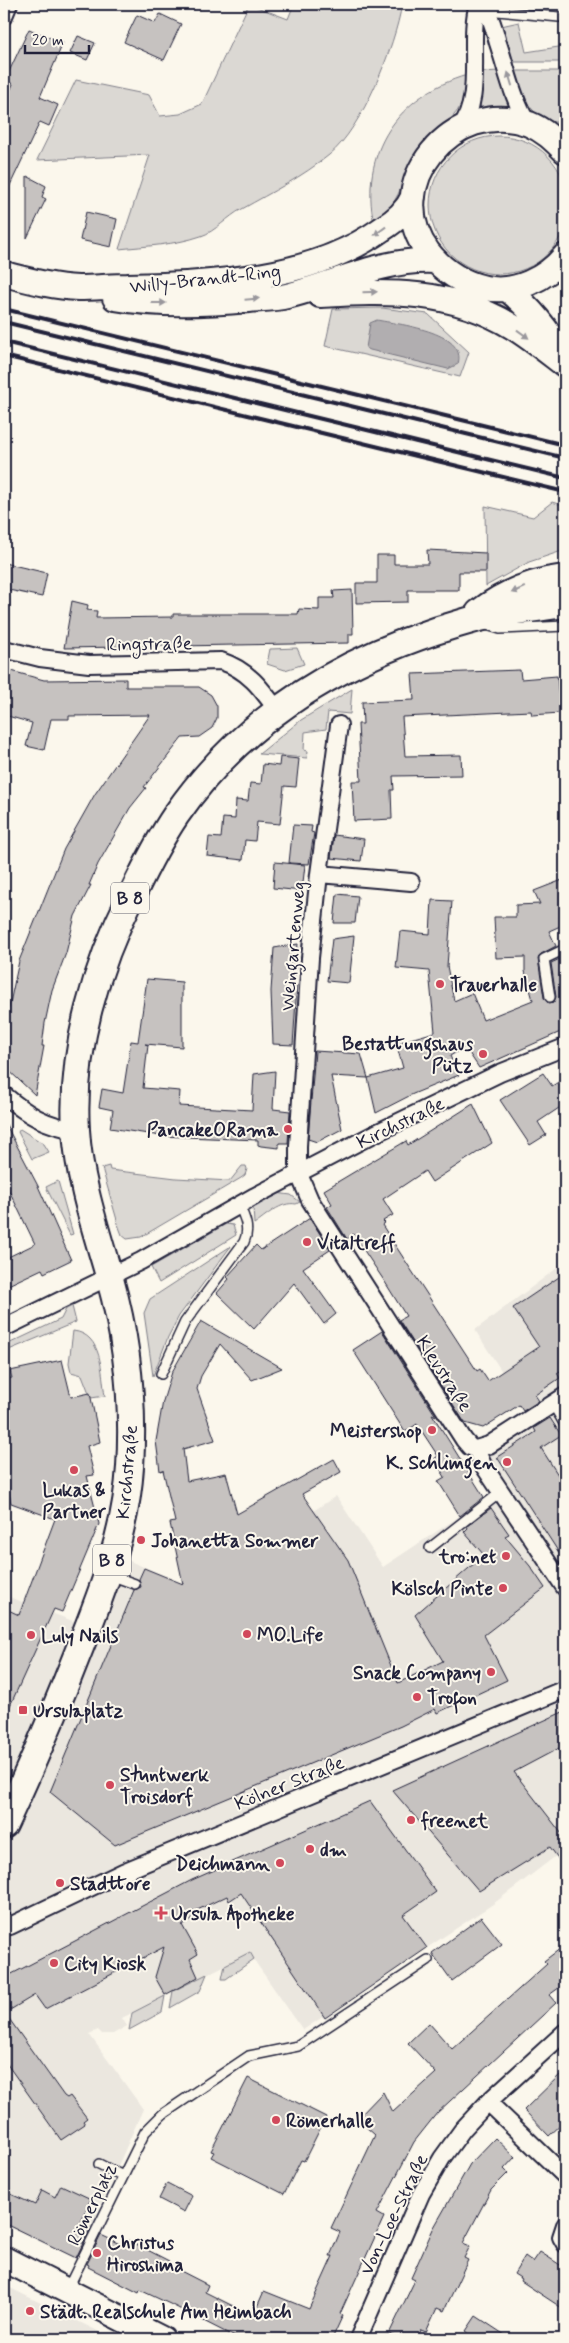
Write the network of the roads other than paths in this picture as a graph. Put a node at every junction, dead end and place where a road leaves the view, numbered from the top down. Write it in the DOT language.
graph roads {
  1 [pos="10,4"];
  2 [pos="482,6"];
  3 [pos="4,16"];
  4 [pos="559,17"];
  5 [pos="528,124"];
  6 [pos="459,129"];
  7 [pos="561,143"];
  8 [pos="413,197"];
  9 [pos="565,256"];
  10 [pos="435,261"];
  11 [pos="4,274"];
  12 [pos="77,288"];
  13 [pos="507,289"];
  14 [pos="286,296"];
  15 [pos="565,360"];
  16 [pos="565,365"];
  17 [pos="565,578"];
  18 [pos="565,604"];
  19 [pos="471,620"];
  20 [pos="565,626"];
  21 [pos="4,649"];
  22 [pos="277,710"];
  23 [pos="339,725"];
  24 [pos="318,874"];
  25 [pos="411,882"];
  26 [pos="565,949"];
  27 [pos="550,997"];
  28 [pos="565,1048"];
  29 [pos="4,1095"];
  30 [pos="76,1130"];
  31 [pos="298,1172"];
  32 [pos="239,1205"];
  33 [pos="110,1278"];
  34 [pos="4,1328"];
  35 [pos="161,1374"];
  36 [pos="559,1400"];
  37 [pos="565,1425"];
  38 [pos="476,1449"];
  39 [pos="501,1492"];
  40 [pos="430,1548"];
  41 [pos="108,1574"];
  42 [pos="135,1584"];
  43 [pos="565,1588"];
  44 [pos="565,1689"];
  45 [pos="4,1825"];
  46 [pos="4,1921"];
  47 [pos="428,1960"];
  48 [pos="565,2032"];
  49 [pos="488,2102"];
  50 [pos="99,2164"];
  51 [pos="123,2176"];
  52 [pos="565,2176"];
  53 [pos="565,2225"];
  54 [pos="565,2244"];
  55 [pos="4,2259"];
  56 [pos="67,2290"];
  57 [pos="162,2339"];
  58 [pos="358,2339"];
  1 -- 3 [label="street"];
  2 -- 4 [label="lane"];
  5 -- 2 [label="street, one-way"];
  2 -- 6 [label="street"];
  5 -- 6 [label="main road"];
  5 -- 7 [label="main road"];
  6 -- 8 [label="main road"];
  8 -- 10 [label="main road"];
  8 -- 12 [label="main road, Willy-Brandt-Ring, one-way"];
  9 -- 13 [label="main road"];
  10 -- 13 [label="main road"];
  10 -- 14 [label="main road"];
  11 -- 12 [label="main road, Willy-Brandt-Ring"];
  12 -- 14 [label="main road, one-way"];
  13 -- 15 [label="main road"];
  14 -- 16 [label="main road, one-way"];
  17 -- 19 [label="main road, one-way"];
  18 -- 19 [label="main road, B 8"];
  19 -- 20 [label="lane"];
  19 -- 22 [label="main road, B 8"];
  21 -- 22 [label="street, Ringstraße"];
  22 -- 30 [label="main road, B 8"];
  23 -- 24 [label="street, Weingartenweg"];
  24 -- 25 [label="street"];
  24 -- 31 [label="street, Weingartenweg"];
  26 -- 27 [label="lane"];
  28 -- 31 [label="street, Kirchstraße"];
  29 -- 30 [label="street"];
  30 -- 33 [label="main road, B 8"];
  31 -- 32 [label="street, Kirchstraße"];
  31 -- 38 [label="street, Klevstraße"];
  32 -- 33 [label="street, Kirchstraße"];
  32 -- 35 [label="lane"];
  33 -- 34 [label="street"];
  33 -- 41 [label="main road, Kirchstraße / B 8"];
  36 -- 37 [label="lane"];
  36 -- 38 [label="street"];
  38 -- 39 [label="street, Klevstraße"];
  39 -- 40 [label="lane"];
  39 -- 43 [label="street, Klevstraße"];
  41 -- 42 [label="lane"];
  41 -- 45 [label="main road, Kirchstraße / B 8"];
  44 -- 46 [label="street, Kölner Straße"];
  47 -- 51 [label="lane, Römerplatz"];
  48 -- 49 [label="street, Von-Loe-Straße"];
  49 -- 52 [label="street"];
  49 -- 58 [label="street, Von-Loe-Straße"];
  50 -- 51 [label="lane"];
  51 -- 56 [label="lane, Römerplatz"];
  53 -- 54 [label="street"];
  55 -- 56 [label="main road"];
  56 -- 57 [label="main road"];
}
